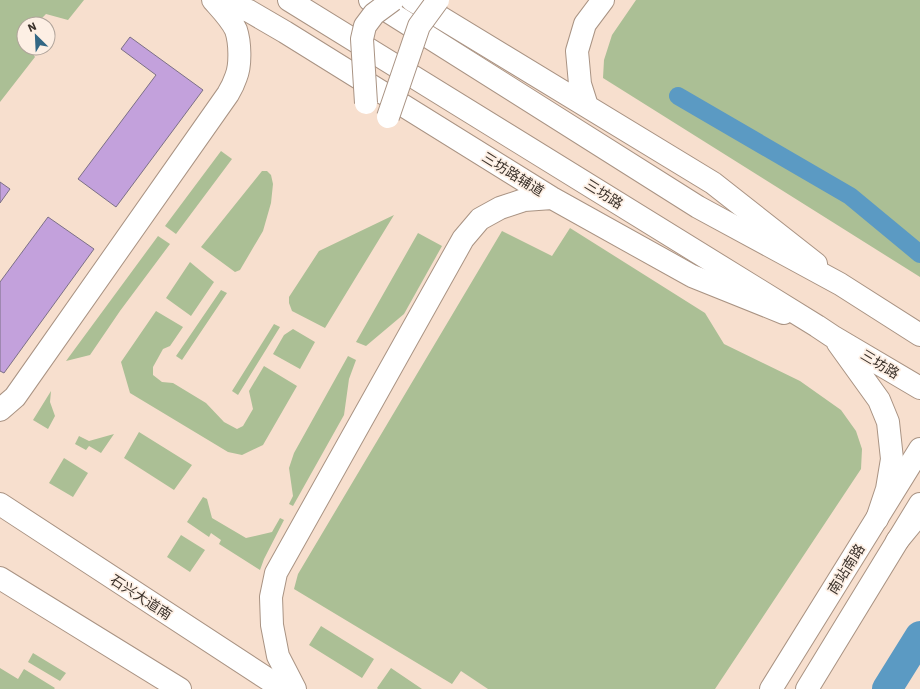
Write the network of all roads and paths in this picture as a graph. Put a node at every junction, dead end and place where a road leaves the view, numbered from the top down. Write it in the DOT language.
graph roads {
  1 [pos="213,0"];
  2 [pos="222,0"];
  3 [pos="289,0"];
  4 [pos="370,0"];
  5 [pos="393,0"];
  6 [pos="412,0"];
  7 [pos="438,0"];
  8 [pos="603,0"];
  9 [pos="366,103"];
  10 [pos="587,106"];
  11 [pos="388,117"];
  12 [pos="552,198"];
  13 [pos="840,284"];
  14 [pos="898,321"];
  15 [pos="920,322"];
  16 [pos="825,331"];
  17 [pos="920,335"];
  18 [pos="920,388"];
  19 [pos="0,410"];
  20 [pos="920,449"];
  21 [pos="0,504"];
  22 [pos="920,504"];
  23 [pos="920,515"];
  24 [pos="877,519"];
  25 [pos="897,541"];
  26 [pos="0,578"];
  27 [pos="180,689"];
  28 [pos="283,689"];
  29 [pos="295,689"];
  30 [pos="771,689"];
  31 [pos="807,689"];
  1 -- 19 [label="main road"];
  2 -- 12 [label="main road, 三坊路辅道"];
  3 -- 16 [label="main road, 三坊路"];
  4 -- 13 [label="main road"];
  5 -- 9 [label="main road, bridge"];
  6 -- 10 [label="main road"];
  7 -- 11 [label="main road, bridge"];
  8 -- 10 [label="main road"];
  10 -- 13 [label="main road"];
  12 -- 16 [label="main road, 三坊路辅道"];
  12 -- 29 [label="main road"];
  13 -- 14 [label="main road"];
  14 -- 15 [label="main road"];
  14 -- 17 [label="main road"];
  16 -- 18 [label="main road, 三坊路"];
  16 -- 24 [label="main road"];
  20 -- 24 [label="main road, 南站南路"];
  21 -- 28 [label="main road, 石兴大道南"];
  22 -- 25 [label="main road, 南站南路"];
  23 -- 25 [label="main road"];
  24 -- 30 [label="main road, 南站南路"];
  25 -- 31 [label="main road, 南站南路"];
  26 -- 27 [label="main road"];
}
